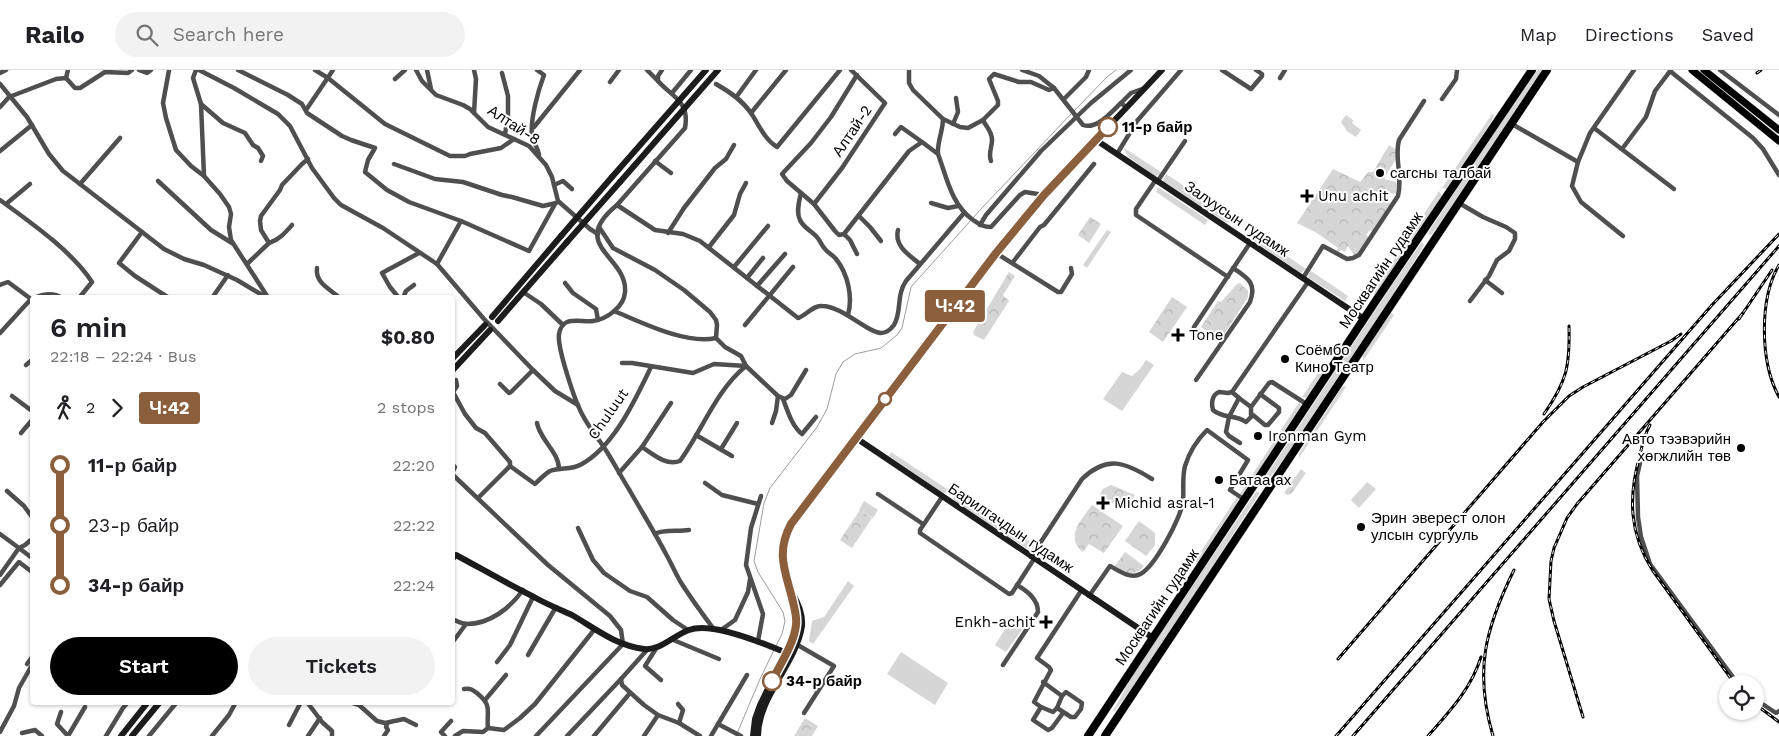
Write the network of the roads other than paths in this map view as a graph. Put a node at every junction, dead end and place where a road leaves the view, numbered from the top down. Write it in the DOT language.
graph roads {
  1 [pos="6,70"];
  2 [pos="68,70"];
  3 [pos="132,70"];
  4 [pos="138,70"];
  5 [pos="151,70"];
  6 [pos="169,70"];
  7 [pos="197,70"];
  8 [pos="238,70"];
  9 [pos="315,70"];
  10 [pos="333,70"];
  11 [pos="405,70"];
  12 [pos="416,70"];
  13 [pos="427,70"];
  14 [pos="474,70"];
  15 [pos="537,70"];
  16 [pos="580,70"];
  17 [pos="619,70"];
  18 [pos="647,70"];
  19 [pos="662,70"];
  20 [pos="691,70"];
  21 [pos="706,70"];
  22 [pos="718,70"];
  23 [pos="756,70"];
  24 [pos="786,70"];
  25 [pos="840,70"];
  26 [pos="851,70"];
  27 [pos="909,70"];
  28 [pos="985,70"];
  29 [pos="1022,70"];
  30 [pos="1089,70"];
  31 [pos="1131,70"];
  32 [pos="1162,70"];
  33 [pos="1182,70"];
  34 [pos="1222,70"];
  35 [pos="1256,70"];
  36 [pos="1285,70"];
  37 [pos="1456,70"];
  38 [pos="1532,70"];
  39 [pos="1547,70"];
  40 [pos="1634,70"];
  41 [pos="1670,70"];
  42 [pos="1692,70"];
  43 [pos="1704,70"];
  44 [pos="1720,70"];
  45 [pos="0,73"];
  46 [pos="502,73"];
  47 [pos="857,75"];
  48 [pos="990,75"];
  49 [pos="66,78"];
  50 [pos="328,78"];
  51 [pos="395,78"];
  52 [pos="1280,78"];
  53 [pos="658,81"];
  54 [pos="610,82"];
  55 [pos="0,84"];
  56 [pos="716,84"];
  57 [pos="431,88"];
  58 [pos="1054,88"];
  59 [pos="672,93"];
  60 [pos="737,96"];
  61 [pos="9,97"];
  62 [pos="956,98"];
  63 [pos="1064,99"];
  64 [pos="1442,99"];
  65 [pos="679,100"];
  66 [pos="1424,101"];
  67 [pos="201,104"];
  68 [pos="1124,105"];
  69 [pos="0,107"];
  70 [pos="684,108"];
  71 [pos="306,110"];
  72 [pos="474,113"];
  73 [pos="751,113"];
  74 [pos="1779,115"];
  75 [pos="1076,118"];
  76 [pos="943,119"];
  77 [pos="983,120"];
  78 [pos="953,124"];
  79 [pos="1512,124"];
  80 [pos="32,125"];
  81 [pos="1594,128"];
  82 [pos="532,130"];
  83 [pos="1779,130"];
  84 [pos="506,134"];
  85 [pos="895,134"];
  86 [pos="120,138"];
  87 [pos="514,139"];
  88 [pos="1096,140"];
  89 [pos="1185,141"];
  90 [pos="1779,141"];
  91 [pos="922,142"];
  92 [pos="734,146"];
  93 [pos="1622,149"];
  94 [pos="0,151"];
  95 [pos="938,154"];
  96 [pos="1117,154"];
  97 [pos="539,157"];
  98 [pos="308,160"];
  99 [pos="261,161"];
  100 [pos="655,161"];
  101 [pos="991,161"];
  102 [pos="1578,162"];
  103 [pos="394,164"];
  104 [pos="1094,164"];
  105 [pos="671,173"];
  106 [pos="1779,175"];
  107 [pos="204,176"];
  108 [pos="158,181"];
  109 [pos="1156,181"];
  110 [pos="746,182"];
  111 [pos="30,184"];
  112 [pos="80,184"];
  113 [pos="554,185"];
  114 [pos="572,189"];
  115 [pos="1674,189"];
  116 [pos="802,193"];
  117 [pos="1044,195"];
  118 [pos="0,200"];
  119 [pos="931,202"];
  120 [pos="558,203"];
  121 [pos="1459,203"];
  122 [pos="6,204"];
  123 [pos="814,204"];
  124 [pos="617,205"];
  125 [pos="958,206"];
  126 [pos="964,213"];
  127 [pos="858,216"];
  128 [pos="461,221"];
  129 [pos="979,224"];
  130 [pos="292,225"];
  131 [pos="768,226"];
  132 [pos="599,227"];
  133 [pos="898,230"];
  134 [pos="142,232"];
  135 [pos="668,233"];
  136 [pos="598,234"];
  137 [pos="844,234"];
  138 [pos="1420,235"];
  139 [pos="1623,236"];
  140 [pos="881,241"];
  141 [pos="268,242"];
  142 [pos="1250,243"];
  143 [pos="1432,243"];
  144 [pos="234,244"];
  145 [pos="709,247"];
  146 [pos="419,253"];
  147 [pos="996,253"];
  148 [pos="785,254"];
  149 [pos="857,254"];
  150 [pos="763,258"];
  151 [pos="1013,262"];
  152 [pos="247,264"];
  153 [pos="438,264"];
  154 [pos="920,264"];
  155 [pos="793,267"];
  156 [pos="316,268"];
  157 [pos="734,268"];
  158 [pos="1071,268"];
  159 [pos="1233,268"];
  160 [pos="228,275"];
  161 [pos="1228,277"];
  162 [pos="747,278"];
  163 [pos="1305,280"];
  164 [pos="1485,280"];
  165 [pos="565,282"];
  166 [pos="0,285"];
  167 [pos="414,285"];
  168 [pos="757,286"];
  169 [pos="523,292"];
  170 [pos="1502,293"];
  171 [pos="40,295"];
  172 [pos="58,295"];
  173 [pos="81,295"];
  174 [pos="164,295"];
  175 [pos="214,295"];
  176 [pos="262,295"];
  177 [pos="265,295"];
  178 [pos="337,295"];
  179 [pos="398,295"];
  180 [pos="403,295"];
  181 [pos="770,296"];
  182 [pos="30,297"];
  183 [pos="30,300"];
  184 [pos="1470,301"];
  185 [pos="614,311"];
  186 [pos="848,315"];
  187 [pos="1364,319"];
  188 [pos="598,320"];
  189 [pos="563,325"];
  190 [pos="745,325"];
  191 [pos="1194,327"];
  192 [pos="0,333"];
  193 [pos="716,338"];
  194 [pos="455,356"];
  195 [pos="30,362"];
  196 [pos="622,362"];
  197 [pos="26,365"];
  198 [pos="746,366"];
  199 [pos="455,367"];
  200 [pos="651,367"];
  201 [pos="533,370"];
  202 [pos="806,370"];
  203 [pos="456,380"];
  204 [pos="1196,380"];
  205 [pos="500,384"];
  206 [pos="455,389"];
  207 [pos="1232,392"];
  208 [pos="1260,394"];
  209 [pos="12,396"];
  210 [pos="455,396"];
  211 [pos="780,398"];
  212 [pos="1238,398"];
  213 [pos="672,403"];
  214 [pos="578,405"];
  215 [pos="1308,405"];
  216 [pos="1251,407"];
  217 [pos="30,410"];
  218 [pos="1251,415"];
  219 [pos="816,417"];
  220 [pos="1229,417"];
  221 [pos="30,422"];
  222 [pos="537,423"];
  223 [pos="737,423"];
  224 [pos="772,423"];
  225 [pos="21,433"];
  226 [pos="696,435"];
  227 [pos="856,438"];
  228 [pos="1240,444"];
  229 [pos="603,446"];
  230 [pos="642,448"];
  231 [pos="721,449"];
  232 [pos="732,456"];
  233 [pos="1640,463"];
  234 [pos="510,466"];
  235 [pos="559,470"];
  236 [pos="619,473"];
  237 [pos="455,476"];
  238 [pos="1152,479"];
  239 [pos="706,483"];
  240 [pos="1255,484"];
  241 [pos="7,491"];
  242 [pos="1267,492"];
  243 [pos="878,494"];
  244 [pos="761,496"];
  245 [pos="942,497"];
  246 [pos="479,498"];
  247 [pos="1245,500"];
  248 [pos="758,504"];
  249 [pos="30,514"];
  250 [pos="923,524"];
  251 [pos="578,528"];
  252 [pos="689,530"];
  253 [pos="0,534"];
  254 [pos="655,534"];
  255 [pos="30,541"];
  256 [pos="19,548"];
  257 [pos="30,556"];
  258 [pos="455,556"];
  259 [pos="1032,558"];
  260 [pos="30,570"];
  261 [pos="0,574"];
  262 [pos="750,577"];
  263 [pos="0,585"];
  264 [pos="1017,585"];
  265 [pos="523,590"];
  266 [pos="791,591"];
  267 [pos="1081,591"];
  268 [pos="1089,596"];
  269 [pos="533,597"];
  270 [pos="556,607"];
  271 [pos="455,620"];
  272 [pos="466,624"];
  273 [pos="713,628"];
  274 [pos="594,630"];
  275 [pos="688,630"];
  276 [pos="721,630"];
  277 [pos="1153,638"];
  278 [pos="455,639"];
  279 [pos="671,639"];
  280 [pos="758,641"];
  281 [pos="623,644"];
  282 [pos="796,644"];
  283 [pos="657,647"];
  284 [pos="647,650"];
  285 [pos="786,653"];
  286 [pos="528,655"];
  287 [pos="719,659"];
  288 [pos="497,662"];
  289 [pos="30,664"];
  290 [pos="1003,664"];
  291 [pos="747,675"];
  292 [pos="1731,675"];
  293 [pos="506,676"];
  294 [pos="621,679"];
  295 [pos="661,680"];
  296 [pos="1043,682"];
  297 [pos="464,689"];
  298 [pos="630,693"];
  299 [pos="1062,696"];
  300 [pos="485,700"];
  301 [pos="678,704"];
  302 [pos="126,705"];
  303 [pos="146,705"];
  304 [pos="158,705"];
  305 [pos="175,705"];
  306 [pos="234,705"];
  307 [pos="299,705"];
  308 [pos="309,705"];
  309 [pos="362,705"];
  310 [pos="1764,706"];
  311 [pos="85,707"];
  312 [pos="1041,707"];
  313 [pos="1057,708"];
  314 [pos="1105,711"];
  315 [pos="1779,711"];
  316 [pos="62,712"];
  317 [pos="1063,712"];
  318 [pos="804,713"];
  319 [pos="658,715"];
  320 [pos="320,718"];
  321 [pos="1117,718"];
  322 [pos="450,721"];
  323 [pos="679,723"];
  324 [pos="387,724"];
  325 [pos="718,724"];
  326 [pos="288,725"];
  327 [pos="416,725"];
  328 [pos="488,728"];
  329 [pos="0,732"];
  330 [pos="22,733"];
  331 [pos="42,736"];
  332 [pos="106,736"];
  333 [pos="121,736"];
  334 [pos="132,736"];
  335 [pos="149,736"];
  336 [pos="212,736"];
  337 [pos="308,736"];
  338 [pos="332,736"];
  339 [pos="384,736"];
  340 [pos="445,736"];
  341 [pos="455,736"];
  342 [pos="536,736"];
  343 [pos="567,736"];
  344 [pos="594,736"];
  345 [pos="644,736"];
  346 [pos="700,736"];
  347 [pos="711,736"];
  348 [pos="741,736"];
  349 [pos="753,736"];
  350 [pos="758,736"];
  351 [pos="1088,736"];
  352 [pos="1105,736"];
  1 -- 45 [label="street"];
  2 -- 49 [label="street"];
  3 -- 49 [label="street"];
  4 -- 5 [label="street"];
  6 -- 107 [label="street"];
  7 -- 67 [label="street"];
  7 -- 98 [label="street"];
  8 -- 71 [label="street"];
  9 -- 50 [label="street"];
  10 -- 50 [label="street"];
  11 -- 51 [label="street"];
  12 -- 57 [label="street, Алтай-8"];
  13 -- 57 [label="street"];
  14 -- 72 [label="street"];
  15 -- 82 [label="street"];
  16 -- 82 [label="street"];
  17 -- 54 [label="street"];
  18 -- 53 [label="street"];
  19 -- 53 [label="street"];
  20 -- 59 [label="street"];
  21 -- 65 [label="main road"];
  22 -- 70 [label="main road"];
  23 -- 60 [label="street"];
  24 -- 73 [label="street"];
  25 -- 73 [label="street"];
  26 -- 47 [label="street, Алтай-2"];
  27 -- 76 [label="street"];
  28 -- 48 [label="street"];
  29 -- 58 [label="street"];
  30 -- 63 [label="street"];
  31 -- 75 [label="street"];
  32 -- 68 [label="main road"];
  33 -- 96 [label="street"];
  34 -- 35 [label="street"];
  36 -- 52 [label="street"];
  37 -- 64 [label="street"];
  38 -- 138 [label="highway, Москвагийн гудамж"];
  39 -- 79 [label="highway, Москвагийн гудамж"];
  40 -- 81 [label="street"];
  41 -- 93 [label="street"];
  41 -- 106 [label="street"];
  42 -- 90 [label="main road"];
  43 -- 83 [label="main road"];
  44 -- 74 [label="street"];
  46 -- 84 [label="street"];
  47 -- 116 [label="street, Алтай-2"];
  47 -- 123 [label="street, Алтай-2"];
  48 -- 58 [label="street"];
  48 -- 77 [label="street"];
  49 -- 61 [label="street"];
  50 -- 71 [label="street"];
  50 -- 87 [label="street"];
  53 -- 59 [label="street"];
  55 -- 61 [label="street"];
  56 -- 60 [label="street"];
  57 -- 72 [label="street, Алтай-8"];
  58 -- 63 [label="street"];
  59 -- 65 [label="street"];
  60 -- 73 [label="street"];
  61 -- 69 [label="street"];
  61 -- 80 [label="street"];
  62 -- 78 [label="street"];
  63 -- 75 [label="street"];
  65 -- 70 [label="street"];
  65 -- 169 [label="main road, bridge"];
  66 -- 163 [label="street"];
  67 -- 99 [label="street"];
  67 -- 107 [label="street"];
  68 -- 75 [label="street"];
  68 -- 88 [label="main road"];
  70 -- 100 [label="street"];
  70 -- 169 [label="main road, bridge"];
  71 -- 128 [label="street"];
  72 -- 84 [label="street, Алтай-8"];
  75 -- 129 [label="street"];
  76 -- 78 [label="street"];
  76 -- 95 [label="street"];
  77 -- 78 [label="street"];
  77 -- 101 [label="street"];
  79 -- 102 [label="street"];
  79 -- 121 [label="highway, Москвагийн гудамж"];
  80 -- 94 [label="street"];
  80 -- 112 [label="street"];
  81 -- 93 [label="street"];
  81 -- 102 [label="street"];
  82 -- 97 [label="street"];
  84 -- 87 [label="street, Алтай-8"];
  85 -- 91 [label="street"];
  86 -- 112 [label="street"];
  87 -- 97 [label="street, Алтай-8"];
  88 -- 96 [label="main road, Залуусын гудамж"];
  88 -- 117 [label="main road"];
  89 -- 109 [label="street"];
  91 -- 95 [label="street"];
  91 -- 127 [label="street"];
  92 -- 135 [label="street"];
  93 -- 115 [label="street"];
  95 -- 125 [label="street"];
  96 -- 109 [label="main road, Залуусын гудамж"];
  97 -- 113 [label="street, Алтай-8"];
  98 -- 141 [label="street"];
  98 -- 146 [label="street"];
  100 -- 105 [label="street"];
  100 -- 124 [label="street"];
  102 -- 139 [label="street"];
  103 -- 120 [label="street"];
  104 -- 151 [label="street"];
  107 -- 144 [label="street"];
  108 -- 144 [label="street"];
  109 -- 142 [label="main road, Залуусын гудамж"];
  109 -- 161 [label="street"];
  110 -- 145 [label="street"];
  111 -- 122 [label="street"];
  112 -- 134 [label="street"];
  113 -- 114 [label="street"];
  113 -- 120 [label="street, Алтай-8"];
  116 -- 123 [label="street, Алтай-2"];
  116 -- 186 [label="street"];
  117 -- 129 [label="street"];
  117 -- 147 [label="main road"];
  118 -- 122 [label="street"];
  119 -- 125 [label="street"];
  120 -- 128 [label="street"];
  120 -- 136 [label="street, Алтай-8"];
  121 -- 143 [label="highway, Москвагийн гудамж"];
  121 -- 164 [label="street"];
  122 -- 173 [label="street"];
  123 -- 137 [label="street, Алтай-2"];
  124 -- 132 [label="street"];
  124 -- 135 [label="street"];
  125 -- 126 [label="street"];
  126 -- 129 [label="street"];
  126 -- 154 [label="street"];
  127 -- 137 [label="street"];
  127 -- 140 [label="street"];
  128 -- 153 [label="street"];
  130 -- 141 [label="street"];
  131 -- 157 [label="street"];
  132 -- 136 [label="street"];
  132 -- 193 [label="street"];
  133 -- 154 [label="street"];
  134 -- 160 [label="street"];
  134 -- 174 [label="street"];
  135 -- 145 [label="street"];
  136 -- 185 [label="street"];
  137 -- 149 [label="street, Алтай-2"];
  138 -- 143 [label="highway"];
  138 -- 187 [label="highway, Москвагийн гудамж"];
  141 -- 152 [label="street"];
  142 -- 159 [label="street"];
  142 -- 163 [label="main road, Залуусын гудамж"];
  143 -- 242 [label="highway, Москвагийн гудамж"];
  144 -- 152 [label="street"];
  145 -- 157 [label="street"];
  146 -- 153 [label="street"];
  146 -- 179 [label="street"];
  147 -- 151 [label="street"];
  147 -- 227 [label="main road"];
  148 -- 168 [label="street"];
  150 -- 162 [label="street"];
  151 -- 158 [label="street"];
  152 -- 177 [label="street"];
  153 -- 201 [label="street"];
  154 -- 186 [label="street"];
  155 -- 181 [label="street"];
  156 -- 178 [label="street"];
  157 -- 162 [label="street"];
  159 -- 161 [label="street"];
  159 -- 204 [label="street"];
  160 -- 175 [label="street"];
  160 -- 176 [label="street"];
  161 -- 191 [label="street"];
  162 -- 168 [label="street"];
  163 -- 187 [label="main road, Залуусын гудамж"];
  163 -- 207 [label="street"];
  164 -- 170 [label="street"];
  164 -- 184 [label="street"];
  165 -- 188 [label="street"];
  166 -- 182 [label="street"];
  167 -- 180 [label="street"];
  168 -- 181 [label="street"];
  169 -- 189 [label="street"];
  171 -- 172 [label="street"];
  181 -- 186 [label="street"];
  181 -- 190 [label="street"];
  183 -- 192 [label="street"];
  185 -- 188 [label="street"];
  185 -- 193 [label="street"];
  187 -- 215 [label="highway, Москвагийн гудамж"];
  188 -- 189 [label="street"];
  189 -- 214 [label="street"];
  193 -- 198 [label="street"];
  194 -- 199 [label="main road"];
  195 -- 197 [label="street"];
  196 -- 200 [label="street"];
  198 -- 200 [label="street"];
  198 -- 211 [label="street"];
  198 -- 226 [label="street"];
  200 -- 229 [label="street, Chuluut"];
  201 -- 205 [label="street"];
  201 -- 214 [label="street"];
  202 -- 211 [label="street"];
  203 -- 206 [label="street"];
  207 -- 212 [label="street"];
  207 -- 220 [label="street"];
  208 -- 215 [label="street"];
  208 -- 216 [label="street"];
  208 -- 218 [label="street"];
  209 -- 217 [label="street"];
  210 -- 234 [label="street"];
  211 -- 219 [label="street"];
  211 -- 224 [label="street"];
  212 -- 216 [label="street"];
  212 -- 220 [label="street"];
  213 -- 230 [label="street"];
  214 -- 229 [label="street"];
  215 -- 240 [label="highway, Москвагийн гудамж"];
  216 -- 218 [label="street"];
  218 -- 220 [label="street"];
  220 -- 228 [label="street"];
  221 -- 225 [label="street"];
  222 -- 235 [label="street"];
  223 -- 231 [label="street"];
  226 -- 230 [label="street"];
  226 -- 231 [label="street"];
  227 -- 245 [label="main road, Барилгачдын гудамж"];
  227 -- 266 [label="main road"];
  229 -- 235 [label="street, Chuluut"];
  229 -- 236 [label="street"];
  230 -- 236 [label="street"];
  231 -- 232 [label="street"];
  233 -- 292 [label="street"];
  234 -- 235 [label="street, Chuluut"];
  234 -- 246 [label="street"];
  236 -- 254 [label="street"];
  237 -- 246 [label="street"];
  238 -- 259 [label="street"];
  239 -- 248 [label="street"];
  240 -- 242 [label="highway"];
  240 -- 247 [label="highway, Москвагийн гудамж"];
  241 -- 249 [label="street"];
  242 -- 321 [label="highway, Москвагийн гудамж"];
  243 -- 250 [label="street"];
  244 -- 248 [label="street"];
  245 -- 250 [label="street"];
  245 -- 259 [label="main road, Барилгачдын гудамж"];
  246 -- 281 [label="street"];
  247 -- 268 [label="street"];
  247 -- 277 [label="highway, Москвагийн гудамж"];
  248 -- 262 [label="street"];
  250 -- 264 [label="street"];
  251 -- 275 [label="street"];
  252 -- 254 [label="street"];
  253 -- 256 [label="street"];
  254 -- 273 [label="street"];
  255 -- 256 [label="street"];
  256 -- 257 [label="street"];
  256 -- 261 [label="street"];
  258 -- 265 [label="main road"];
  259 -- 264 [label="street"];
  259 -- 267 [label="main road, Барилгачдын гудамж"];
  260 -- 263 [label="street"];
  262 -- 276 [label="street"];
  262 -- 280 [label="street"];
  264 -- 290 [label="street"];
  265 -- 269 [label="main road"];
  265 -- 272 [label="street"];
  266 -- 282 [label="main road"];
  266 -- 285 [label="main road"];
  267 -- 268 [label="main road, Барилгачдын гудамж"];
  267 -- 296 [label="street"];
  268 -- 277 [label="main road, Барилгачдын гудамж"];
  269 -- 270 [label="main road"];
  269 -- 288 [label="street"];
  270 -- 274 [label="main road"];
  270 -- 286 [label="street"];
  271 -- 272 [label="street"];
  272 -- 278 [label="street"];
  273 -- 275 [label="main road"];
  273 -- 276 [label="main road"];
  274 -- 281 [label="main road"];
  274 -- 328 [label="street"];
  275 -- 279 [label="main road"];
  276 -- 280 [label="main road"];
  277 -- 314 [label="highway, Москвагийн гудамж"];
  279 -- 283 [label="main road"];
  279 -- 287 [label="street"];
  280 -- 285 [label="main road"];
  281 -- 284 [label="main road"];
  281 -- 342 [label="street"];
  282 -- 285 [label="main road"];
  282 -- 318 [label="street"];
  283 -- 284 [label="main road"];
  283 -- 295 [label="street"];
  284 -- 294 [label="street"];
  285 -- 349 [label="main road"];
  285 -- 350 [label="main road"];
  289 -- 329 [label="street"];
  291 -- 325 [label="street"];
  293 -- 300 [label="street"];
  294 -- 298 [label="street"];
  294 -- 343 [label="street"];
  296 -- 299 [label="street"];
  296 -- 312 [label="street"];
  297 -- 300 [label="street"];
  298 -- 319 [label="street"];
  298 -- 344 [label="street"];
  299 -- 313 [label="street"];
  299 -- 317 [label="street"];
  300 -- 328 [label="street"];
  301 -- 323 [label="street"];
  302 -- 332 [label="street"];
  303 -- 333 [label="main road"];
  304 -- 334 [label="main road"];
  305 -- 335 [label="street"];
  306 -- 336 [label="street"];
  307 -- 326 [label="street"];
  308 -- 320 [label="street"];
  309 -- 324 [label="street"];
  310 -- 315 [label="street"];
  311 -- 316 [label="street"];
  312 -- 313 [label="street"];
  312 -- 317 [label="street"];
  313 -- 317 [label="street"];
  314 -- 321 [label="highway"];
  314 -- 351 [label="highway, Москвагийн гудамж"];
  319 -- 323 [label="street"];
  319 -- 345 [label="street"];
  320 -- 337 [label="street"];
  320 -- 338 [label="street"];
  321 -- 352 [label="highway, Москвагийн гудамж"];
  322 -- 340 [label="street"];
  323 -- 346 [label="street"];
  324 -- 327 [label="street"];
  324 -- 339 [label="street"];
  325 -- 347 [label="street"];
  325 -- 348 [label="street"];
  328 -- 341 [label="street"];
  330 -- 331 [label="street"];
}
